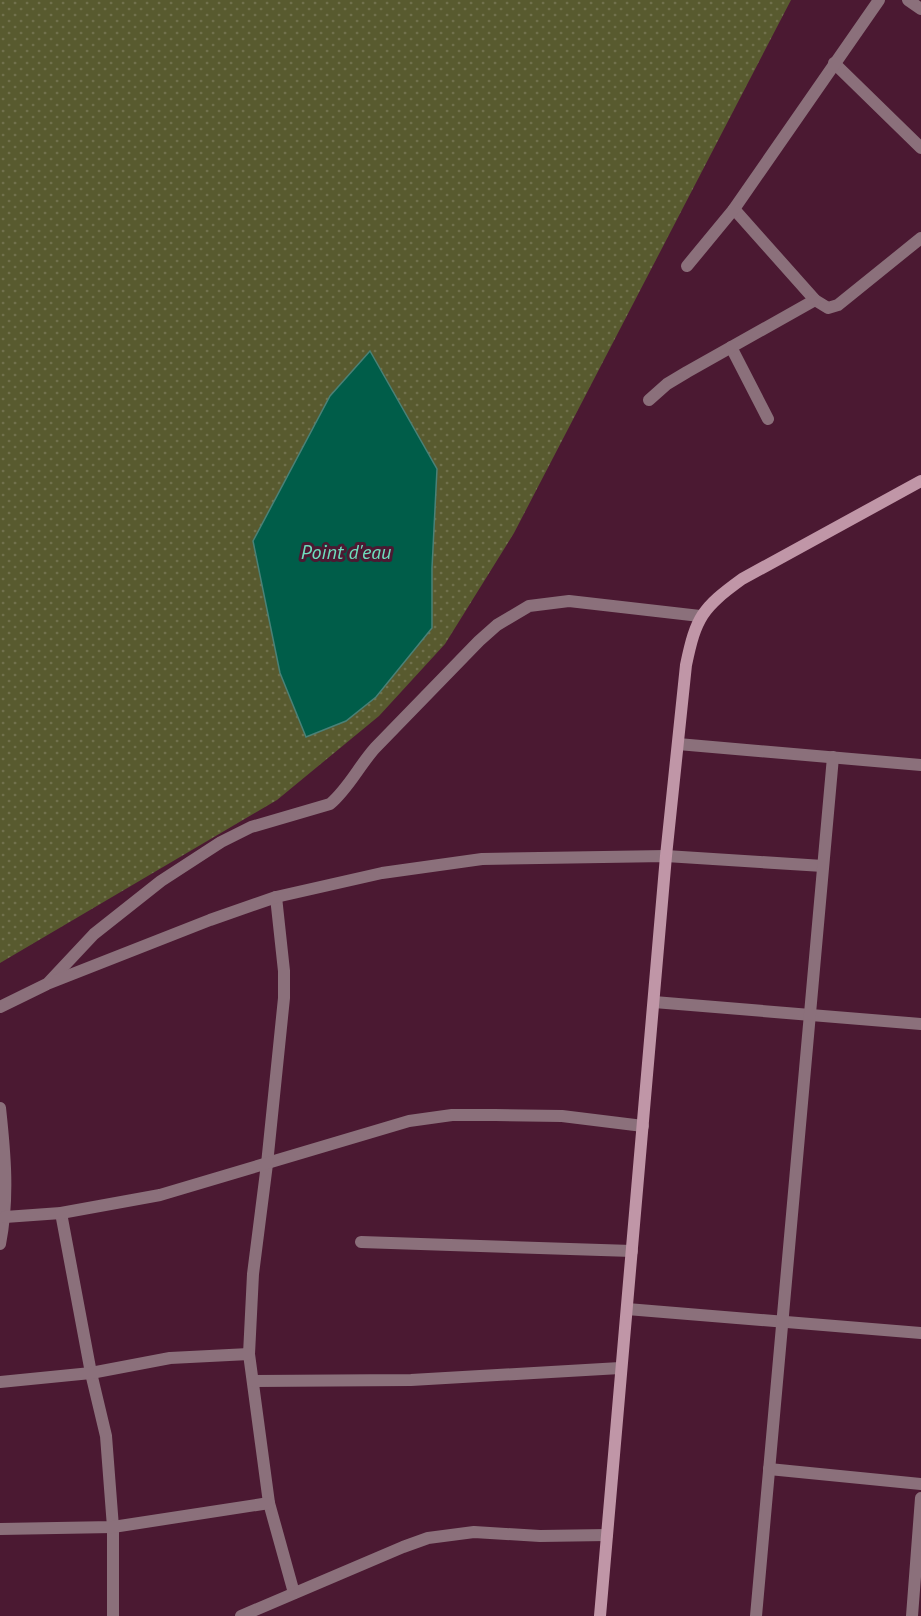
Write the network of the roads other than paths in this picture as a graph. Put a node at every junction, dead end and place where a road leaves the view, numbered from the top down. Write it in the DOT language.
graph roads {
  1 [pos="879,0"];
  2 [pos="908,0"];
  3 [pos="921,9"];
  4 [pos="834,63"];
  5 [pos="921,148"];
  6 [pos="734,209"];
  7 [pos="921,238"];
  8 [pos="687,266"];
  9 [pos="815,300"];
  10 [pos="731,347"];
  11 [pos="649,400"];
  12 [pos="768,419"];
  13 [pos="921,481"];
  14 [pos="700,616"];
  15 [pos="678,744"];
  16 [pos="833,757"];
  17 [pos="921,765"];
  18 [pos="666,856"];
  19 [pos="823,866"];
  20 [pos="276,897"];
  21 [pos="47,984"];
  22 [pos="654,1002"];
  23 [pos="0,1007"];
  24 [pos="810,1015"];
  25 [pos="921,1024"];
  26 [pos="0,1108"];
  27 [pos="643,1126"];
  28 [pos="267,1164"];
  29 [pos="61,1213"];
  30 [pos="5,1217"];
  31 [pos="361,1242"];
  32 [pos="0,1244"];
  33 [pos="632,1251"];
  34 [pos="627,1309"];
  35 [pos="783,1322"];
  36 [pos="921,1333"];
  37 [pos="249,1354"];
  38 [pos="620,1368"];
  39 [pos="91,1373"];
  40 [pos="253,1381"];
  41 [pos="0,1382"];
  42 [pos="770,1469"];
  43 [pos="921,1484"];
  44 [pos="921,1498"];
  45 [pos="269,1503"];
  46 [pos="113,1527"];
  47 [pos="0,1529"];
  48 [pos="607,1535"];
  49 [pos="294,1593"];
  50 [pos="113,1616"];
  51 [pos="241,1616"];
  52 [pos="600,1616"];
  53 [pos="756,1616"];
  54 [pos="912,1616"];
  1 -- 4 [label="street"];
  2 -- 3 [label="street"];
  4 -- 5 [label="street"];
  4 -- 6 [label="street"];
  6 -- 8 [label="street"];
  6 -- 9 [label="street"];
  7 -- 9 [label="street"];
  9 -- 10 [label="street"];
  10 -- 11 [label="street"];
  10 -- 12 [label="street"];
  13 -- 14 [label="street"];
  14 -- 15 [label="street"];
  14 -- 21 [label="street"];
  15 -- 16 [label="street"];
  15 -- 18 [label="street"];
  16 -- 17 [label="street"];
  16 -- 19 [label="street"];
  18 -- 19 [label="street"];
  18 -- 20 [label="street"];
  18 -- 22 [label="street"];
  19 -- 24 [label="street"];
  20 -- 21 [label="street"];
  20 -- 28 [label="street"];
  21 -- 23 [label="street"];
  22 -- 24 [label="street"];
  22 -- 27 [label="street"];
  24 -- 25 [label="street"];
  24 -- 35 [label="street"];
  26 -- 30 [label="street"];
  27 -- 28 [label="street"];
  27 -- 33 [label="street"];
  28 -- 29 [label="street"];
  28 -- 37 [label="street"];
  29 -- 30 [label="street"];
  29 -- 39 [label="street"];
  30 -- 32 [label="street"];
  31 -- 33 [label="street"];
  33 -- 34 [label="street"];
  34 -- 35 [label="street"];
  34 -- 38 [label="street"];
  35 -- 36 [label="street"];
  35 -- 42 [label="street"];
  37 -- 39 [label="street"];
  37 -- 40 [label="street"];
  38 -- 40 [label="street"];
  38 -- 48 [label="street"];
  39 -- 41 [label="street"];
  39 -- 46 [label="street"];
  40 -- 45 [label="street"];
  42 -- 43 [label="street"];
  42 -- 53 [label="street"];
  44 -- 54 [label="street"];
  45 -- 46 [label="street"];
  45 -- 49 [label="street"];
  46 -- 47 [label="street"];
  46 -- 50 [label="street"];
  48 -- 49 [label="street"];
  48 -- 52 [label="street"];
  49 -- 51 [label="street"];
}
